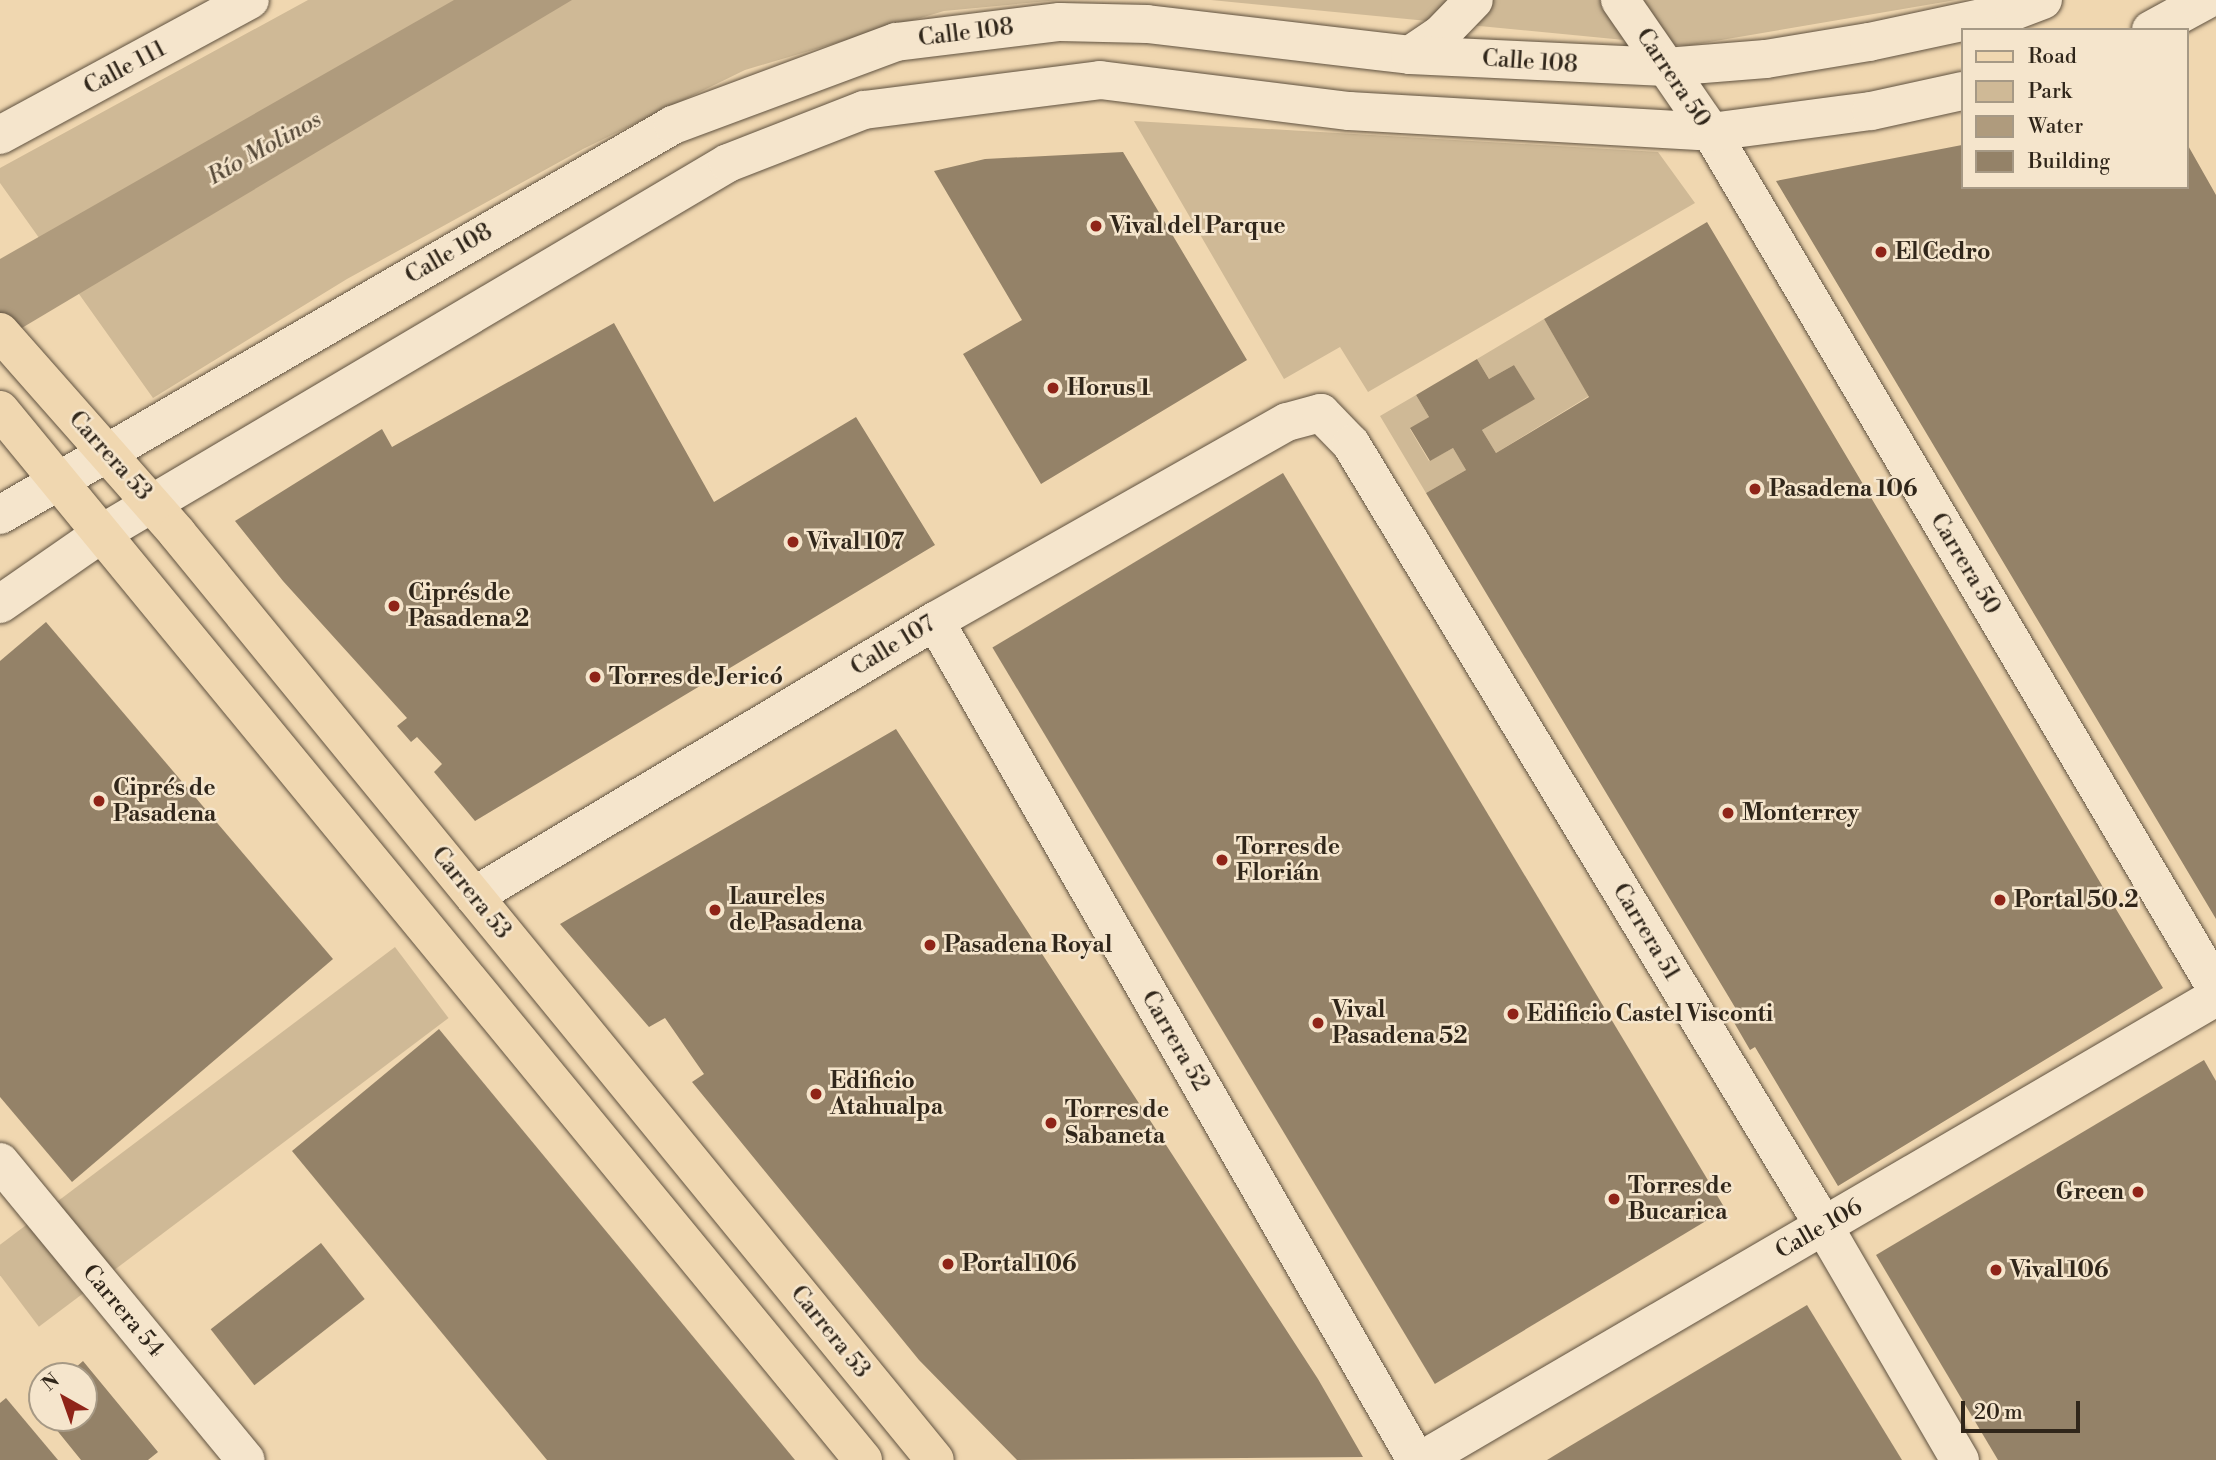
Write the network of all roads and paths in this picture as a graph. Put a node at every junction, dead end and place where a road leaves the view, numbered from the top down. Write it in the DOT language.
graph roads {
  1 [pos="250,0"];
  2 [pos="1474,0"];
  3 [pos="1620,0"];
  4 [pos="2043,0"];
  5 [pos="2206,0"];
  6 [pos="2155,28"];
  7 [pos="1410,55"];
  8 [pos="1666,67"];
  9 [pos="1960,91"];
  10 [pos="1711,132"];
  11 [pos="0,135"];
  12 [pos="10,344"];
  13 [pos="0,410"];
  14 [pos="1321,413"];
  15 [pos="107,451"];
  16 [pos="60,479"];
  17 [pos="153,505"];
  18 [pos="0,515"];
  19 [pos="104,532"];
  20 [pos="0,604"];
  21 [pos="935,621"];
  22 [pos="474,896"];
  23 [pos="2216,988"];
  24 [pos="2216,997"];
  25 [pos="0,1162"];
  26 [pos="1824,1226"];
  27 [pos="246,1460"];
  28 [pos="863,1460"];
  29 [pos="935,1460"];
  30 [pos="1416,1460"];
  31 [pos="1422,1460"];
  32 [pos="1960,1460"];
  1 -- 11 [label="street, Calle 111"];
  2 -- 7 [label="street"];
  3 -- 8 [label="street, Carrera 50"];
  4 -- 8 [label="street, Calle 108"];
  5 -- 6 [label="street"];
  7 -- 8 [label="street, Calle 108"];
  7 -- 15 [label="street, Calle 108"];
  8 -- 10 [label="street, Carrera 50"];
  9 -- 10 [label="street"];
  10 -- 17 [label="street"];
  10 -- 23 [label="street, Carrera 50"];
  12 -- 15 [label="main road, Carrera 53"];
  13 -- 16 [label="main road"];
  14 -- 21 [label="street, Calle 107"];
  14 -- 26 [label="street, Carrera 51"];
  15 -- 16 [label="street, Calle 108"];
  15 -- 17 [label="main road, Carrera 53"];
  16 -- 18 [label="street, Calle 108"];
  16 -- 19 [label="main road"];
  17 -- 19 [label="street"];
  17 -- 22 [label="main road, Carrera 53"];
  19 -- 20 [label="street"];
  19 -- 28 [label="main road"];
  21 -- 22 [label="street, Calle 107"];
  21 -- 30 [label="street, Carrera 52"];
  22 -- 29 [label="main road, Carrera 53"];
  24 -- 26 [label="street, Calle 106"];
  25 -- 27 [label="street, Carrera 54"];
  26 -- 31 [label="street, Calle 106"];
  26 -- 32 [label="street, Carrera 51"];
}
